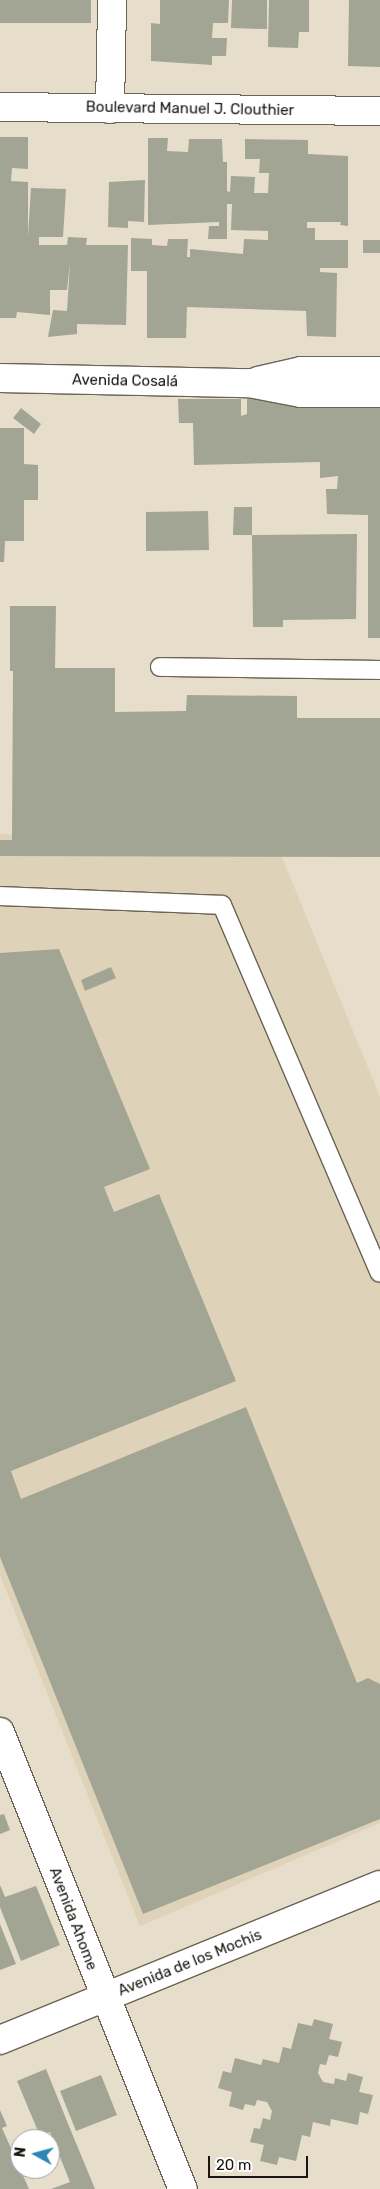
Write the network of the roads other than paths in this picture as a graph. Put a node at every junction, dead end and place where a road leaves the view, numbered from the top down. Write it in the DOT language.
graph roads {
  1 [pos="112,0"];
  2 [pos="0,107"];
  3 [pos="110,109"];
  4 [pos="380,111"];
  5 [pos="380,371"];
  6 [pos="0,378"];
  7 [pos="250,383"];
  8 [pos="380,393"];
  9 [pos="160,667"];
  10 [pos="380,670"];
  11 [pos="0,896"];
  12 [pos="380,1273"];
  13 [pos="0,1732"];
  14 [pos="380,1885"];
  15 [pos="104,1998"];
  16 [pos="0,2040"];
  17 [pos="183,2189"];
  1 -- 3 [label="street"];
  2 -- 3 [label="street, Boulevard Manuel J. Clouthier"];
  3 -- 4 [label="street, Boulevard Manuel J. Clouthier"];
  5 -- 7 [label="street, Avenida Cosalá"];
  6 -- 7 [label="street, Avenida Cosalá"];
  7 -- 8 [label="street, Avenida Cosalá"];
  9 -- 10 [label="lane"];
  11 -- 12 [label="lane"];
  13 -- 15 [label="street, Avenida Ahome"];
  14 -- 15 [label="street, Avenida de los Mochis"];
  15 -- 16 [label="street, Avenida de los Mochis"];
  15 -- 17 [label="street, Avenida Ahome"];
}
